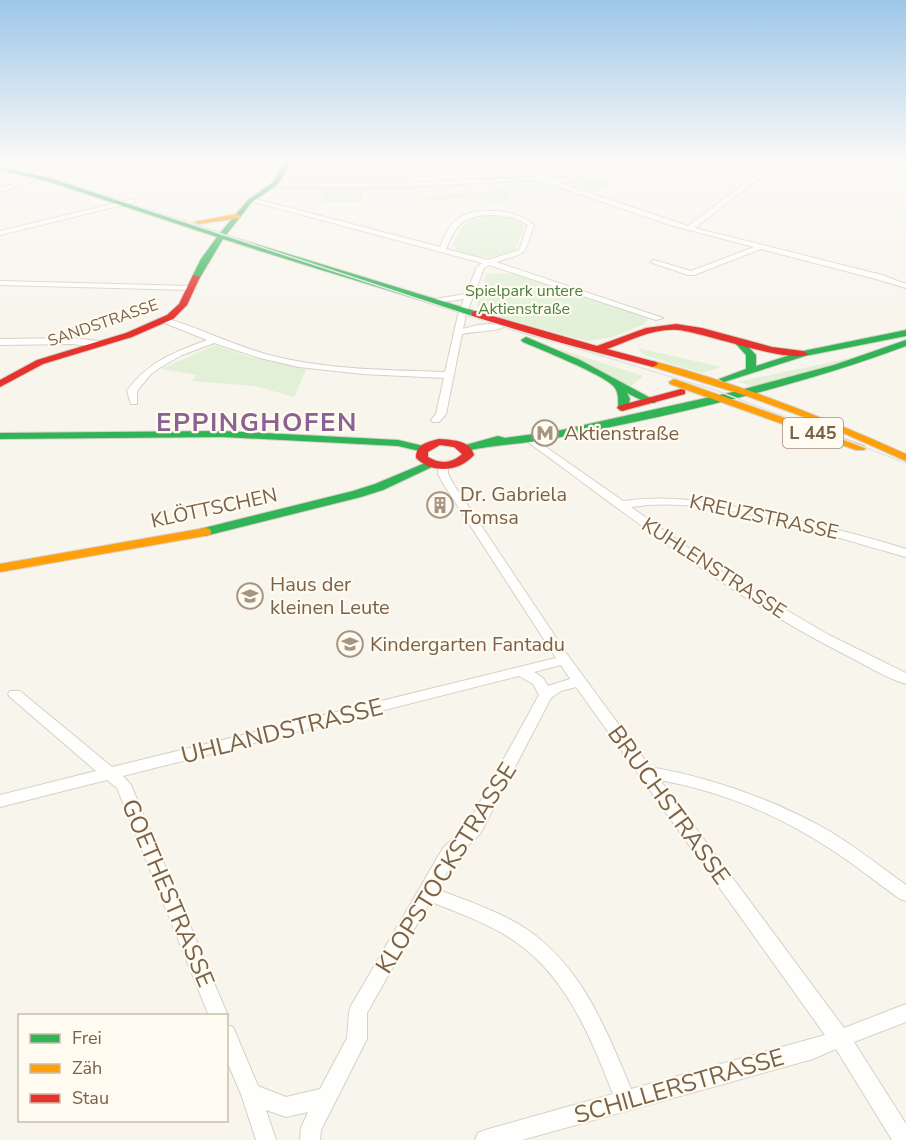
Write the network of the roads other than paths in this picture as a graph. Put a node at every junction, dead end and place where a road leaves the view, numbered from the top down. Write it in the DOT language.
graph roads {
  1 [pos="69,216"];
  2 [pos="170,216"];
  3 [pos="178,216"];
  4 [pos="236,216"];
  5 [pos="237,216"];
  6 [pos="312,216"];
  7 [pos="470,216"];
  8 [pos="516,216"];
  9 [pos="652,216"];
  10 [pos="706,216"];
  11 [pos="198,222"];
  12 [pos="689,229"];
  13 [pos="0,233"];
  14 [pos="223,234"];
  15 [pos="760,247"];
  16 [pos="442,251"];
  17 [pos="488,262"];
  18 [pos="654,262"];
  19 [pos="0,283"];
  20 [pos="906,286"];
  21 [pos="192,288"];
  22 [pos="396,291"];
  23 [pos="469,296"];
  24 [pos="435,301"];
  25 [pos="463,313"];
  26 [pos="659,318"];
  27 [pos="165,320"];
  28 [pos="500,327"];
  29 [pos="458,333"];
  30 [pos="906,333"];
  31 [pos="638,334"];
  32 [pos="214,340"];
  33 [pos="0,342"];
  34 [pos="740,343"];
  35 [pos="906,343"];
  36 [pos="98,344"];
  37 [pos="593,352"];
  38 [pos="803,354"];
  39 [pos="637,359"];
  40 [pos="751,371"];
  41 [pos="448,375"];
  42 [pos="724,379"];
  43 [pos="618,383"];
  44 [pos="0,384"];
  45 [pos="778,386"];
  46 [pos="681,392"];
  47 [pos="748,393"];
  48 [pos="721,399"];
  49 [pos="651,401"];
  50 [pos="134,402"];
  51 [pos="786,406"];
  52 [pos="623,408"];
  53 [pos="436,420"];
  54 [pos="0,436"];
  55 [pos="532,441"];
  56 [pos="487,442"];
  57 [pos="465,448"];
  58 [pos="424,449"];
  59 [pos="906,460"];
  60 [pos="436,465"];
  61 [pos="619,505"];
  62 [pos="906,553"];
  63 [pos="0,568"];
  64 [pos="564,660"];
  65 [pos="524,672"];
  66 [pos="906,679"];
  67 [pos="579,681"];
  68 [pos="15,694"];
  69 [pos="546,694"];
  70 [pos="646,772"];
  71 [pos="111,773"];
  72 [pos="0,801"];
  73 [pos="427,892"];
  74 [pos="906,894"];
  75 [pos="906,1013"];
  76 [pos="218,1014"];
  77 [pos="228,1039"];
  78 [pos="839,1040"];
  79 [pos="251,1094"];
  80 [pos="326,1098"];
  81 [pos="626,1102"];
  82 [pos="266,1140"];
  83 [pos="310,1140"];
  84 [pos="484,1140"];
  85 [pos="904,1140"];
  1 -- 13 [label="street"];
  2 -- 14 [label="main road, L 445"];
  3 -- 11 [label="main road, L 445"];
  4 -- 11 [label="main road"];
  5 -- 14 [label="main road, SANDSTRASSE"];
  6 -- 16 [label="street"];
  7 -- 16 [label="street"];
  8 -- 17 [label="street"];
  9 -- 12 [label="street"];
  10 -- 12 [label="street"];
  11 -- 14 [label="main road, L 445"];
  12 -- 15 [label="street"];
  14 -- 21 [label="main road, SANDSTRASSE"];
  14 -- 22 [label="main road, L 445"];
  15 -- 18 [label="street"];
  15 -- 20 [label="street"];
  16 -- 17 [label="street"];
  17 -- 23 [label="street"];
  17 -- 26 [label="street"];
  19 -- 21 [label="street"];
  21 -- 27 [label="main road, SANDSTRASSE"];
  22 -- 24 [label="main road, L 445"];
  22 -- 25 [label="main road, L 445"];
  23 -- 24 [label="street"];
  23 -- 25 [label="street"];
  24 -- 25 [label="main road, L 445"];
  25 -- 28 [label="main road, L 445"];
  25 -- 29 [label="street"];
  25 -- 37 [label="main road, L 445"];
  27 -- 32 [label="street"];
  27 -- 36 [label="main road, SANDSTRASSE"];
  28 -- 29 [label="street"];
  28 -- 37 [label="main road, L 445"];
  28 -- 43 [label="main road"];
  29 -- 41 [label="street"];
  30 -- 38 [label="main road"];
  31 -- 34 [label="main road"];
  31 -- 37 [label="main road"];
  31 -- 39 [label="main road"];
  32 -- 41 [label="street"];
  32 -- 50 [label="street"];
  33 -- 36 [label="street"];
  34 -- 38 [label="main road"];
  34 -- 40 [label="main road"];
  35 -- 40 [label="main road"];
  35 -- 45 [label="main road"];
  36 -- 44 [label="main road, SANDSTRASSE"];
  37 -- 39 [label="main road, L 445"];
  37 -- 48 [label="main road, L 445"];
  38 -- 40 [label="main road"];
  39 -- 47 [label="main road, L 445"];
  40 -- 42 [label="main road"];
  41 -- 53 [label="street"];
  43 -- 49 [label="main road"];
  43 -- 52 [label="main road"];
  45 -- 47 [label="main road"];
  45 -- 51 [label="main road"];
  46 -- 49 [label="main road"];
  47 -- 48 [label="main road"];
  47 -- 51 [label="main road, L 445"];
  48 -- 55 [label="main road"];
  48 -- 59 [label="main road, L 445"];
  49 -- 52 [label="main road"];
  51 -- 59 [label="main road, L 445"];
  52 -- 56 [label="main road"];
  54 -- 58 [label="main road"];
  55 -- 56 [label="main road"];
  55 -- 61 [label="street, KUHLENSTRASSE"];
  56 -- 57 [label="main road"];
  57 -- 58 [label="main road"];
  57 -- 60 [label="main road, KLÖTTSCHEN"];
  58 -- 60 [label="main road"];
  60 -- 63 [label="main road, KLÖTTSCHEN"];
  60 -- 64 [label="street, BRUCHSTRASSE"];
  61 -- 62 [label="street, KREUZSTRASSE"];
  61 -- 66 [label="street, KUHLENSTRASSE"];
  64 -- 65 [label="street, UHLANDSTRASSE"];
  64 -- 67 [label="street, BRUCHSTRASSE"];
  65 -- 69 [label="street"];
  65 -- 71 [label="street, UHLANDSTRASSE"];
  67 -- 69 [label="street"];
  67 -- 70 [label="street, BRUCHSTRASSE"];
  68 -- 71 [label="street, GOETHESTRASSE"];
  69 -- 73 [label="street, KLOPSTOCKSTRASSE"];
  70 -- 74 [label="street"];
  70 -- 78 [label="street, BRUCHSTRASSE"];
  71 -- 72 [label="street, UHLANDSTRASSE"];
  71 -- 76 [label="street, GOETHESTRASSE"];
  73 -- 80 [label="street, KLOPSTOCKSTRASSE"];
  73 -- 81 [label="street"];
  75 -- 78 [label="street, SCHILLERSTRASSE"];
  77 -- 79 [label="street"];
  78 -- 81 [label="street, SCHILLERSTRASSE"];
  78 -- 85 [label="street, BRUCHSTRASSE"];
  79 -- 80 [label="street"];
  79 -- 82 [label="street"];
  80 -- 83 [label="street, KLOPSTOCKSTRASSE"];
  81 -- 84 [label="street, SCHILLERSTRASSE"];
}
